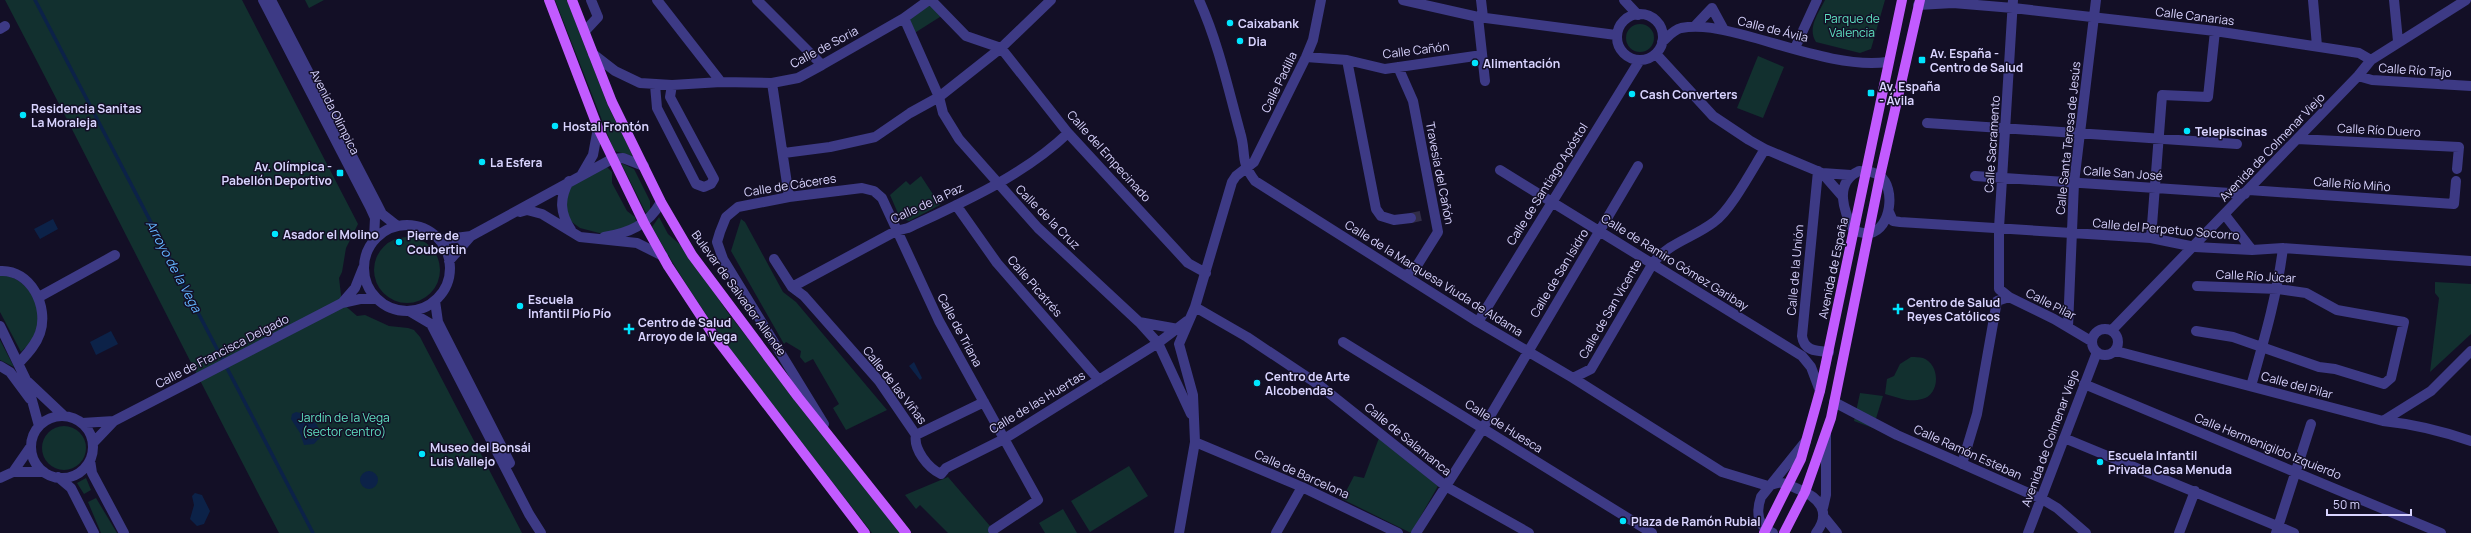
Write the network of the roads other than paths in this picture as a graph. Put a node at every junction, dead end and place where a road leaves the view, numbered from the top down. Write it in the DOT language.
graph roads {
  1 [pos="263,0"];
  2 [pos="271,0"];
  3 [pos="549,0"];
  4 [pos="572,0"];
  5 [pos="591,0"];
  6 [pos="657,0"];
  7 [pos="757,0"];
  8 [pos="930,0"];
  9 [pos="1051,0"];
  10 [pos="1199,0"];
  11 [pos="1321,0"];
  12 [pos="1481,0"];
  13 [pos="1624,0"];
  14 [pos="1636,0"];
  15 [pos="1817,0"];
  16 [pos="1902,0"];
  17 [pos="2096,0"];
  18 [pos="2313,0"];
  19 [pos="2394,0"];
  20 [pos="2466,0"];
  21 [pos="1407,1"];
  22 [pos="1919,3"];
  23 [pos="1712,4"];
  24 [pos="2013,4"];
  25 [pos="1636,14"];
  26 [pos="1481,17"];
  27 [pos="904,18"];
  28 [pos="2094,18"];
  29 [pos="1695,26"];
  30 [pos="1724,30"];
  31 [pos="585,31"];
  32 [pos="2215,31"];
  33 [pos="1616,35"];
  34 [pos="2398,41"];
  35 [pos="1662,42"];
  36 [pos="2317,46"];
  37 [pos="1001,48"];
  38 [pos="1795,48"];
  39 [pos="594,54"];
  40 [pos="1656,54"];
  41 [pos="1482,55"];
  42 [pos="1306,57"];
  43 [pos="1347,60"];
  44 [pos="1640,60"];
  45 [pos="2371,60"];
  46 [pos="1887,62"];
  47 [pos="822,65"];
  48 [pos="1398,67"];
  49 [pos="2358,76"];
  50 [pos="1486,81"];
  51 [pos="721,82"];
  52 [pos="772,83"];
  53 [pos="655,85"];
  54 [pos="672,85"];
  55 [pos="2471,86"];
  56 [pos="940,97"];
  57 [pos="1927,123"];
  58 [pos="2006,127"];
  59 [pos="598,128"];
  60 [pos="1068,133"];
  61 [pos="2081,134"];
  62 [pos="2158,138"];
  63 [pos="2297,139"];
  64 [pos="2237,144"];
  65 [pos="1765,149"];
  66 [pos="784,153"];
  67 [pos="612,159"];
  68 [pos="644,166"];
  69 [pos="1638,166"];
  70 [pos="1245,168"];
  71 [pos="2458,169"];
  72 [pos="1500,170"];
  73 [pos="1866,171"];
  74 [pos="1820,172"];
  75 [pos="582,174"];
  76 [pos="1851,175"];
  77 [pos="1880,176"];
  78 [pos="1975,176"];
  79 [pos="2003,178"];
  80 [pos="569,181"];
  81 [pos="2456,181"];
  82 [pos="997,183"];
  83 [pos="2074,183"];
  84 [pos="2154,188"];
  85 [pos="2247,192"];
  86 [pos="789,197"];
  87 [pos="1842,197"];
  88 [pos="1552,201"];
  89 [pos="661,202"];
  90 [pos="956,205"];
  91 [pos="1889,212"];
  92 [pos="514,214"];
  93 [pos="2225,215"];
  94 [pos="1411,218"];
  95 [pos="644,223"];
  96 [pos="396,225"];
  97 [pos="1999,228"];
  98 [pos="896,231"];
  99 [pos="1599,231"];
  100 [pos="1854,231"];
  101 [pos="572,232"];
  102 [pos="1868,234"];
  103 [pos="2072,234"];
  104 [pos="471,236"];
  105 [pos="374,238"];
  106 [pos="2151,238"];
  107 [pos="440,240"];
  108 [pos="590,240"];
  109 [pos="2195,247"];
  110 [pos="2283,248"];
  111 [pos="2252,250"];
  112 [pos="114,255"];
  113 [pos="663,256"];
  114 [pos="774,259"];
  115 [pos="2471,260"];
  116 [pos="450,261"];
  117 [pos="1653,263"];
  118 [pos="363,268"];
  119 [pos="0,271"];
  120 [pos="1206,273"];
  121 [pos="1405,275"];
  122 [pos="2197,286"];
  123 [pos="792,287"];
  124 [pos="1999,289"];
  125 [pos="2278,289"];
  126 [pos="39,297"];
  127 [pos="2009,297"];
  128 [pos="377,299"];
  129 [pos="435,301"];
  130 [pos="342,303"];
  131 [pos="1195,307"];
  132 [pos="409,311"];
  133 [pos="1140,322"];
  134 [pos="1187,322"];
  135 [pos="1478,322"];
  136 [pos="0,326"];
  137 [pos="2068,327"];
  138 [pos="1178,329"];
  139 [pos="2112,330"];
  140 [pos="2196,331"];
  141 [pos="1803,341"];
  142 [pos="2091,341"];
  143 [pos="1343,342"];
  144 [pos="1158,344"];
  145 [pos="2261,348"];
  146 [pos="1789,350"];
  147 [pos="2116,351"];
  148 [pos="2471,351"];
  149 [pos="1528,352"];
  150 [pos="1828,352"];
  151 [pos="2097,352"];
  152 [pos="19,363"];
  153 [pos="0,366"];
  154 [pos="1573,378"];
  155 [pos="1099,380"];
  156 [pos="27,382"];
  157 [pos="2084,384"];
  158 [pos="2251,386"];
  159 [pos="1820,391"];
  160 [pos="32,401"];
  161 [pos="984,402"];
  162 [pos="1834,402"];
  163 [pos="64,416"];
  164 [pos="1194,420"];
  165 [pos="114,421"];
  166 [pos="2383,421"];
  167 [pos="82,423"];
  168 [pos="2311,424"];
  169 [pos="39,426"];
  170 [pos="1483,428"];
  171 [pos="1826,434"];
  172 [pos="916,435"];
  173 [pos="2064,438"];
  174 [pos="1004,439"];
  175 [pos="1806,441"];
  176 [pos="1195,442"];
  177 [pos="2471,442"];
  178 [pos="93,443"];
  179 [pos="31,446"];
  180 [pos="845,455"];
  181 [pos="90,460"];
  182 [pos="1962,464"];
  183 [pos="13,472"];
  184 [pos="44,472"];
  185 [pos="2296,472"];
  186 [pos="58,477"];
  187 [pos="0,478"];
  188 [pos="1789,485"];
  189 [pos="1447,486"];
  190 [pos="1768,486"];
  191 [pos="1302,487"];
  192 [pos="2195,491"];
  193 [pos="1805,492"];
  194 [pos="2042,499"];
  195 [pos="1824,513"];
  196 [pos="993,530"];
  197 [pos="2277,530"];
  198 [pos="1768,532"];
  199 [pos="94,533"];
  200 [pos="124,533"];
  201 [pos="541,533"];
  202 [pos="544,533"];
  203 [pos="865,533"];
  204 [pos="906,533"];
  205 [pos="1179,533"];
  206 [pos="1276,533"];
  207 [pos="1398,533"];
  208 [pos="1416,533"];
  209 [pos="1529,533"];
  210 [pos="1652,533"];
  211 [pos="1784,533"];
  212 [pos="1816,533"];
  213 [pos="1837,533"];
  214 [pos="2028,533"];
  215 [pos="2086,533"];
  216 [pos="2179,533"];
  217 [pos="2294,533"];
  218 [pos="2441,533"];
  1 -- 105 [label="street, Avenida Olímpica"];
  2 -- 96 [label="street, Avenida Olímpica"];
  3 -- 59 [label="main road"];
  4 -- 31 [label="main road, Bulevar de Salvador Allende"];
  5 -- 31 [label="street"];
  6 -- 51 [label="street"];
  7 -- 47 [label="street"];
  8 -- 27 [label="street, Calle de Soria"];
  8 -- 37 [label="street"];
  9 -- 37 [label="street"];
  10 -- 70 [label="street"];
  11 -- 42 [label="street, Calle Padilla"];
  12 -- 26 [label="street"];
  13 -- 25 [label="street"];
  14 -- 25 [label="street"];
  15 -- 38 [label="street"];
  16 -- 46 [label="main road, Avenida de España"];
  17 -- 28 [label="street, Calle Santa Teresa de Jesús"];
  18 -- 36 [label="street"];
  19 -- 34 [label="street"];
  20 -- 34 [label="street, Avenida de Colmenar Viejo"];
  21 -- 26 [label="street"];
  22 -- 24 [label="street, Calle Canarias"];
  22 -- 77 [label="main road"];
  23 -- 29 [label="street"];
  23 -- 30 [label="street"];
  24 -- 28 [label="street, Calle Canarias"];
  24 -- 58 [label="street, Calle Sacramento"];
  25 -- 33 [label="street"];
  25 -- 35 [label="street"];
  26 -- 33 [label="street"];
  26 -- 41 [label="street"];
  27 -- 47 [label="street, Calle de Soria"];
  27 -- 56 [label="street, Calle de la Cruz"];
  28 -- 32 [label="street, Calle Canarias"];
  28 -- 61 [label="street, Calle Santa Teresa de Jesús"];
  29 -- 30 [label="street, Calle de Ávila"];
  29 -- 35 [label="street"];
  30 -- 38 [label="street, Calle de Ávila"];
  31 -- 39 [label="main road, Bulevar de Salvador Allende"];
  32 -- 36 [label="street, Calle Canarias"];
  32 -- 62 [label="street"];
  33 -- 44 [label="street"];
  34 -- 45 [label="street, Avenida de Colmenar Viejo"];
  35 -- 40 [label="street"];
  36 -- 45 [label="street, Calle Canarias"];
  37 -- 56 [label="street"];
  37 -- 60 [label="street, Calle del Empecinado"];
  38 -- 46 [label="street, Calle de Ávila"];
  39 -- 53 [label="street, Calle de Soria"];
  39 -- 68 [label="main road, Bulevar de Salvador Allende"];
  40 -- 44 [label="street"];
  40 -- 65 [label="street"];
  41 -- 48 [label="street, Calle Cañón"];
  41 -- 50 [label="street"];
  42 -- 43 [label="street, Calle Cañón"];
  42 -- 70 [label="street, Calle Padilla"];
  43 -- 48 [label="street, Calle Cañón"];
  43 -- 94 [label="street"];
  44 -- 88 [label="street, Calle de Santiago Apóstol"];
  45 -- 49 [label="street, Avenida de Colmenar Viejo"];
  46 -- 73 [label="main road, Avenida de España"];
  47 -- 52 [label="street, Calle de Soria"];
  48 -- 121 [label="street, Travesía del Cañón"];
  49 -- 55 [label="street, Calle Río Tajo"];
  49 -- 63 [label="street, Avenida de Colmenar Viejo"];
  51 -- 52 [label="street, Calle de Soria"];
  51 -- 54 [label="street, Calle de Soria"];
  52 -- 66 [label="street"];
  53 -- 54 [label="street, Calle de Soria"];
  53 -- 54 [label="street"];
  56 -- 66 [label="street"];
  56 -- 82 [label="street, Calle de la Cruz"];
  57 -- 58 [label="street"];
  58 -- 61 [label="street"];
  58 -- 79 [label="street, Calle Sacramento"];
  59 -- 67 [label="main road"];
  59 -- 75 [label="street"];
  60 -- 82 [label="street, Calle de la Paz"];
  60 -- 120 [label="street, Calle del Empecinado"];
  61 -- 62 [label="street"];
  61 -- 83 [label="street, Calle Santa Teresa de Jesús"];
  62 -- 64 [label="street"];
  62 -- 84 [label="street"];
  63 -- 71 [label="street, Calle Río Duero"];
  63 -- 85 [label="street, Avenida de Colmenar Viejo"];
  65 -- 74 [label="street"];
  65 -- 117 [label="street, Calle de San Vicente"];
  66 -- 86 [label="street"];
  67 -- 68 [label="street"];
  67 -- 75 [label="street"];
  67 -- 95 [label="main road"];
  68 -- 89 [label="main road, Bulevar de Salvador Allende"];
  69 -- 99 [label="street, Calle de San Isidro"];
  70 -- 120 [label="street, Calle Padilla"];
  70 -- 121 [label="street, Calle de la Marquesa Viuda de Aldama"];
  72 -- 88 [label="street, Calle de Ramiro Gómez Garibay"];
  73 -- 76 [label="street"];
  73 -- 77 [label="street"];
  73 -- 100 [label="main road, Avenida de España"];
  74 -- 76 [label="street"];
  74 -- 87 [label="street"];
  74 -- 141 [label="street, Calle de la Unión"];
  75 -- 80 [label="street"];
  76 -- 87 [label="street"];
  77 -- 91 [label="street"];
  77 -- 102 [label="main road"];
  78 -- 79 [label="street, Calle San José"];
  79 -- 83 [label="street, Calle San José"];
  79 -- 97 [label="street, Calle Sacramento"];
  80 -- 92 [label="street"];
  80 -- 101 [label="street"];
  81 -- 85 [label="street, Calle Río Miño"];
  82 -- 90 [label="street, Calle de la Paz"];
  82 -- 133 [label="street, Calle de la Cruz"];
  83 -- 84 [label="street, Calle San José"];
  83 -- 103 [label="street, Calle Santa Teresa de Jesús"];
  84 -- 85 [label="street, Calle San José"];
  84 -- 106 [label="street"];
  85 -- 93 [label="street, Avenida de Colmenar Viejo"];
  86 -- 98 [label="street, Calle de Cáceres"];
  86 -- 180 [label="street, Calle de Cáceres"];
  87 -- 100 [label="street"];
  88 -- 99 [label="street, Calle de Ramiro Gómez Garibay"];
  88 -- 135 [label="street, Calle de Santiago Apóstol"];
  89 -- 95 [label="street"];
  89 -- 180 [label="main road, Bulevar de Salvador Allende"];
  90 -- 98 [label="street, Calle de la Paz"];
  90 -- 155 [label="street, Calle Picatrés"];
  91 -- 97 [label="street, Calle del Perpetuo Socorro"];
  91 -- 102 [label="street"];
  92 -- 101 [label="street"];
  92 -- 104 [label="street"];
  93 -- 109 [label="street, Avenida de Colmenar Viejo"];
  93 -- 111 [label="street"];
  95 -- 108 [label="street"];
  95 -- 113 [label="main road"];
  96 -- 105 [label="street"];
  96 -- 107 [label="street"];
  97 -- 103 [label="street, Calle del Perpetuo Socorro"];
  97 -- 124 [label="street, Calle Sacramento"];
  98 -- 123 [label="street, Calle de la Paz"];
  98 -- 161 [label="street, Calle de Triana"];
  99 -- 117 [label="street, Calle de Ramiro Gómez Garibay"];
  99 -- 149 [label="street, Calle de San Isidro"];
  100 -- 102 [label="street"];
  100 -- 150 [label="main road, Avenida de España"];
  101 -- 108 [label="street"];
  102 -- 162 [label="main road"];
  103 -- 106 [label="street, Calle del Perpetuo Socorro"];
  103 -- 137 [label="street, Calle Santa Teresa de Jesús"];
  104 -- 107 [label="street"];
  104 -- 116 [label="street"];
  105 -- 118 [label="street"];
  106 -- 109 [label="street, Calle del Perpetuo Socorro"];
  107 -- 116 [label="street"];
  108 -- 113 [label="street"];
  109 -- 111 [label="street, Calle del Perpetuo Socorro"];
  109 -- 139 [label="street, Avenida de Colmenar Viejo"];
  110 -- 111 [label="street, Calle del Perpetuo Socorro"];
  110 -- 115 [label="street, Calle del Perpetuo Socorro"];
  110 -- 125 [label="street"];
  112 -- 126 [label="street"];
  113 -- 203 [label="main road"];
  114 -- 123 [label="street, Calle de las Viñas"];
  116 -- 129 [label="street"];
  117 -- 146 [label="street, Calle de Ramiro Gómez Garibay"];
  117 -- 154 [label="street, Calle de San Vicente"];
  118 -- 128 [label="street"];
  118 -- 130 [label="street, Calle de Francisca Delgado"];
  119 -- 126 [label="street"];
  120 -- 131 [label="street, Calle Padilla"];
  121 -- 135 [label="street, Calle de la Marquesa Viuda de Aldama"];
  122 -- 125 [label="street, Calle Río Júcar"];
  123 -- 172 [label="street, Calle de las Viñas"];
  124 -- 127 [label="street, Calle Pilar"];
  125 -- 145 [label="street"];
  125 -- 145 [label="street, Calle Río Júcar"];
  126 -- 152 [label="street"];
  127 -- 137 [label="street, Calle Pilar"];
  127 -- 182 [label="street"];
  128 -- 130 [label="street, Calle de Francisca Delgado"];
  128 -- 132 [label="street"];
  129 -- 132 [label="street"];
  129 -- 202 [label="street"];
  130 -- 165 [label="street, Calle de Francisca Delgado"];
  131 -- 134 [label="street, Calle Padilla"];
  131 -- 189 [label="street, Calle de Salamanca"];
  132 -- 201 [label="street"];
  133 -- 138 [label="street"];
  133 -- 144 [label="street, Calle de la Cruz"];
  134 -- 138 [label="street, Calle de las Huertas"];
  134 -- 164 [label="street, Calle Padilla"];
  135 -- 149 [label="street, Calle de la Marquesa Viuda de Aldama"];
  136 -- 152 [label="street"];
  137 -- 142 [label="street, Calle Pilar"];
  138 -- 144 [label="street, Calle de las Huertas"];
  139 -- 142 [label="street"];
  139 -- 147 [label="street"];
  140 -- 145 [label="street"];
  141 -- 146 [label="street"];
  141 -- 150 [label="street"];
  142 -- 151 [label="street"];
  143 -- 170 [label="street, Calle de Huesca"];
  144 -- 155 [label="street, Calle de las Huertas"];
  144 -- 164 [label="street, Calle de la Cruz"];
  145 -- 158 [label="street"];
  146 -- 159 [label="street, Calle de Ramiro Gómez Garibay"];
  147 -- 151 [label="street"];
  147 -- 158 [label="street, Calle del Pilar"];
  148 -- 166 [label="street"];
  149 -- 154 [label="street, Calle de la Marquesa Viuda de Aldama"];
  149 -- 170 [label="street, Calle de San Isidro"];
  150 -- 159 [label="main road, Avenida de España"];
  151 -- 157 [label="street, Avenida de Colmenar Viejo"];
  152 -- 156 [label="street"];
  153 -- 160 [label="street"];
  154 -- 190 [label="street, Calle de la Marquesa Viuda de Aldama"];
  155 -- 174 [label="street, Calle de las Huertas"];
  156 -- 160 [label="street"];
  156 -- 163 [label="street"];
  157 -- 173 [label="street, Avenida de Colmenar Viejo"];
  157 -- 185 [label="street, Calle Hermenigildo Izquierdo"];
  158 -- 166 [label="street, Calle del Pilar"];
  159 -- 175 [label="main road, Avenida de España"];
  160 -- 169 [label="street"];
  161 -- 172 [label="street, Calle de las Viñas"];
  161 -- 174 [label="street, Calle de Triana"];
  162 -- 171 [label="main road"];
  162 -- 182 [label="street, Calle Ramón Esteban"];
  163 -- 167 [label="street"];
  163 -- 169 [label="street"];
  164 -- 176 [label="street, Calle Padilla"];
  165 -- 167 [label="street, Calle de Francisca Delgado"];
  165 -- 178 [label="street, Calle de Francisca Delgado"];
  166 -- 177 [label="street, Calle del Pilar"];
  167 -- 178 [label="street"];
  168 -- 185 [label="street"];
  169 -- 179 [label="street"];
  170 -- 189 [label="street, Calle de San Isidro"];
  170 -- 210 [label="street, Calle de Huesca"];
  171 -- 193 [label="main road"];
  171 -- 195 [label="street"];
  172 -- 174 [label="street, Calle de las Huertas"];
  173 -- 192 [label="street"];
  173 -- 194 [label="street, Avenida de Colmenar Viejo"];
  174 -- 196 [label="street, Calle de Triana"];
  175 -- 188 [label="main road, Avenida de España"];
  175 -- 190 [label="street"];
  176 -- 191 [label="street, Calle de Barcelona"];
  176 -- 205 [label="street, Calle Padilla"];
  178 -- 181 [label="street"];
  179 -- 183 [label="street"];
  179 -- 184 [label="street"];
  180 -- 204 [label="main road, Bulevar de Salvador Allende"];
  181 -- 186 [label="street"];
  181 -- 200 [label="street"];
  182 -- 194 [label="street, Calle Ramón Esteban"];
  183 -- 184 [label="street"];
  183 -- 187 [label="street"];
  184 -- 186 [label="street"];
  185 -- 197 [label="street"];
  185 -- 218 [label="street, Calle Hermenigildo Izquierdo"];
  186 -- 199 [label="street"];
  188 -- 190 [label="street"];
  188 -- 193 [label="street"];
  188 -- 198 [label="main road, Avenida de España"];
  189 -- 208 [label="street, Calle de San Isidro"];
  189 -- 209 [label="street, Calle de Salamanca"];
  190 -- 198 [label="street"];
  191 -- 206 [label="street"];
  191 -- 207 [label="street, Calle de Barcelona"];
  192 -- 197 [label="street"];
  192 -- 216 [label="street"];
  193 -- 195 [label="street"];
  193 -- 211 [label="main road"];
  194 -- 214 [label="street, Avenida de Colmenar Viejo"];
  194 -- 215 [label="street, Calle Ramón Esteban"];
  195 -- 212 [label="street"];
  195 -- 213 [label="street"];
  197 -- 217 [label="street"];
}
